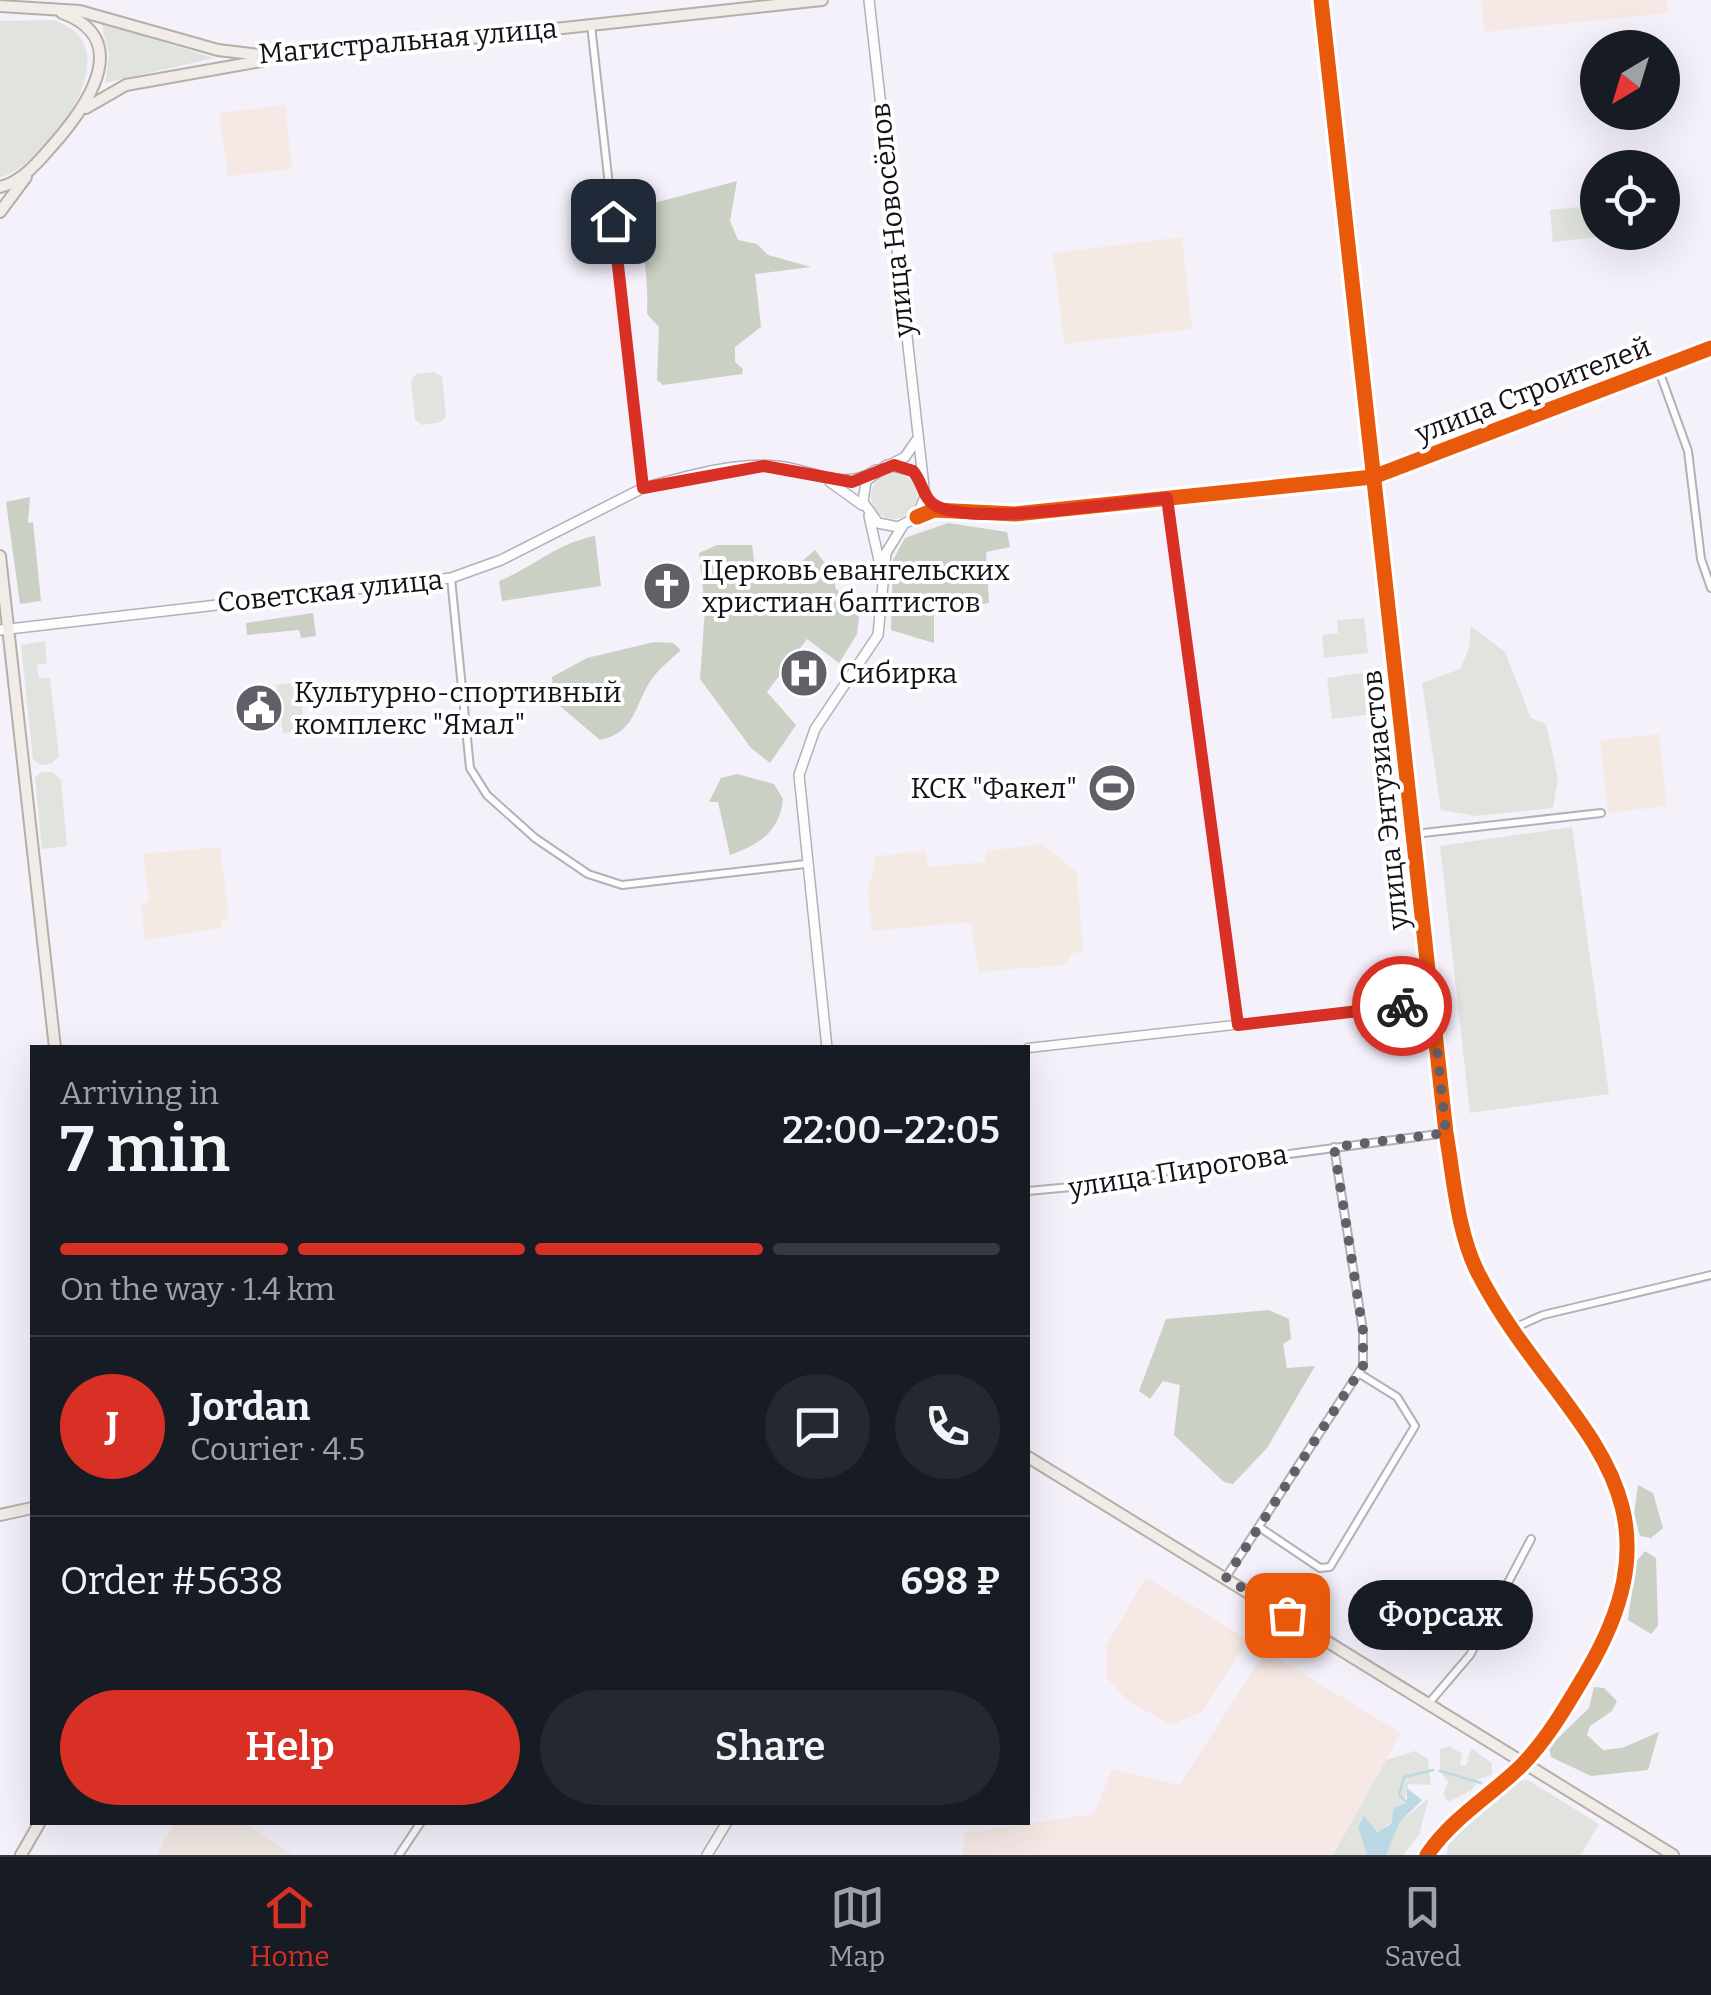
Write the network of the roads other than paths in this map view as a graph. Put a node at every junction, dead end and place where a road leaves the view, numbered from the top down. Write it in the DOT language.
graph roads {
  1 [pos="822,0"];
  2 [pos="869,0"];
  3 [pos="1321,0"];
  4 [pos="0,6"];
  5 [pos="46,8"];
  6 [pos="591,25"];
  7 [pos="286,58"];
  8 [pos="77,116"];
  9 [pos="40,159"];
  10 [pos="0,187"];
  11 [pos="0,212"];
  12 [pos="1711,348"];
  13 [pos="1658,368"];
  14 [pos="917,439"];
  15 [pos="887,465"];
  16 [pos="876,470"];
  17 [pos="818,476"];
  18 [pos="1373,478"];
  19 [pos="643,488"];
  20 [pos="924,488"];
  21 [pos="1167,498"];
  22 [pos="952,510"];
  23 [pos="867,512"];
  24 [pos="917,518"];
  25 [pos="905,526"];
  26 [pos="0,556"];
  27 [pos="451,578"];
  28 [pos="884,584"];
  29 [pos="1711,588"];
  30 [pos="4,628"];
  31 [pos="1601,813"];
  32 [pos="1414,834"];
  33 [pos="806,864"];
  34 [pos="1432,1003"];
  35 [pos="1238,1025"];
  36 [pos="55,1045"];
  37 [pos="827,1045"];
  38 [pos="1030,1048"];
  39 [pos="1446,1133"];
  40 [pos="1334,1147"];
  41 [pos="1030,1192"];
  42 [pos="1711,1275"];
  43 [pos="1514,1328"];
  44 [pos="1360,1374"];
  45 [pos="1030,1457"];
  46 [pos="30,1508"];
  47 [pos="0,1516"];
  48 [pos="1260,1527"];
  49 [pos="1531,1539"];
  50 [pos="1226,1578"];
  51 [pos="1428,1704"];
  52 [pos="1524,1763"];
  53 [pos="38,1825"];
  54 [pos="418,1825"];
  55 [pos="726,1825"];
  56 [pos="21,1855"];
  57 [pos="399,1855"];
  58 [pos="707,1855"];
  59 [pos="1427,1855"];
  60 [pos="1672,1855"];
  1 -- 6 [label="main road, Магистральная улица"];
  2 -- 14 [label="main road, улица Новосёлов"];
  3 -- 18 [label="street, улица Энтузиастов"];
  4 -- 5 [label="main road, Магистральная улица"];
  5 -- 7 [label="main road, Магистральная улица"];
  5 -- 8 [label="main road"];
  6 -- 7 [label="main road, Магистральная улица"];
  6 -- 19 [label="street"];
  7 -- 8 [label="main road"];
  8 -- 9 [label="main road"];
  9 -- 10 [label="main road"];
  9 -- 11 [label="main road"];
  12 -- 13 [label="street, улица Строителей"];
  13 -- 18 [label="street, улица Строителей"];
  13 -- 29 [label="street"];
  14 -- 15 [label="main road"];
  14 -- 20 [label="main road, улица Новосёлов"];
  15 -- 16 [label="main road"];
  15 -- 20 [label="main road"];
  16 -- 17 [label="main road"];
  16 -- 23 [label="main road"];
  17 -- 19 [label="main road, Советская улица"];
  17 -- 23 [label="main road"];
  18 -- 21 [label="street"];
  18 -- 32 [label="street, улица Энтузиастов"];
  19 -- 27 [label="main road, Советская улица"];
  20 -- 22 [label="street"];
  20 -- 24 [label="main road"];
  21 -- 22 [label="street"];
  21 -- 35 [label="street"];
  22 -- 24 [label="street"];
  23 -- 25 [label="main road"];
  23 -- 28 [label="main road"];
  24 -- 25 [label="main road"];
  25 -- 28 [label="main road"];
  26 -- 30 [label="main road"];
  27 -- 30 [label="main road, Советская улица"];
  27 -- 33 [label="street"];
  28 -- 33 [label="main road"];
  30 -- 36 [label="main road"];
  31 -- 32 [label="street"];
  32 -- 34 [label="street, улица Энтузиастов"];
  33 -- 37 [label="main road"];
  34 -- 35 [label="street"];
  34 -- 39 [label="street, улица Энтузиастов"];
  35 -- 38 [label="street"];
  39 -- 40 [label="street, улица Пирогова"];
  39 -- 43 [label="street, улица Энтузиастов"];
  40 -- 41 [label="street, улица Пирогова"];
  40 -- 44 [label="street"];
  42 -- 43 [label="street"];
  43 -- 52 [label="street, улица Энтузиастов"];
  44 -- 48 [label="street"];
  44 -- 48 [label="street"];
  45 -- 50 [label="main road"];
  46 -- 47 [label="main road"];
  48 -- 50 [label="street"];
  49 -- 51 [label="street"];
  50 -- 51 [label="main road"];
  51 -- 52 [label="main road"];
  52 -- 59 [label="street, улица Энтузиастов"];
  52 -- 60 [label="main road"];
  53 -- 56 [label="main road"];
  54 -- 57 [label="street"];
  55 -- 58 [label="main road"];
}
